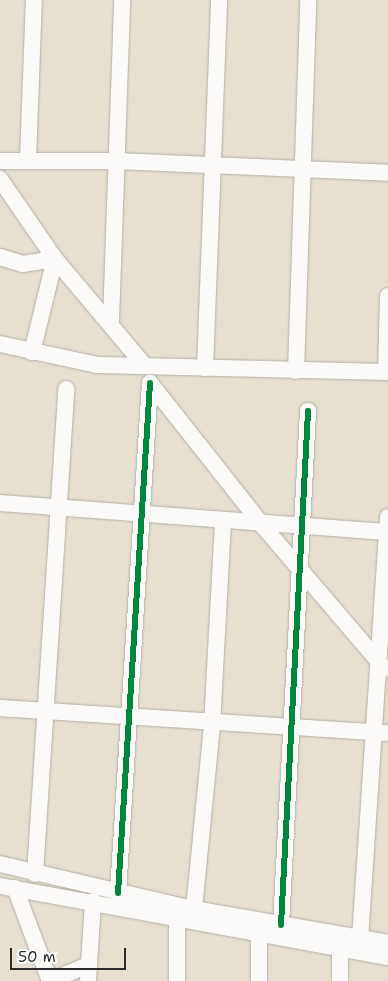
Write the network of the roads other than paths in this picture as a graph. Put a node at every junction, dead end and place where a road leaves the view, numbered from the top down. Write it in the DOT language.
graph roads {
  1 [pos="34,0"];
  2 [pos="122,0"];
  3 [pos="219,0"];
  4 [pos="308,0"];
  5 [pos="28,160"];
  6 [pos="117,161"];
  7 [pos="0,162"];
  8 [pos="212,165"];
  9 [pos="303,169"];
  10 [pos="388,173"];
  11 [pos="0,179"];
  12 [pos="0,257"];
  13 [pos="55,259"];
  14 [pos="388,296"];
  15 [pos="111,321"];
  16 [pos="0,344"];
  17 [pos="32,352"];
  18 [pos="144,365"];
  19 [pos="204,368"];
  20 [pos="296,371"];
  21 [pos="387,372"];
  22 [pos="66,389"];
  23 [pos="308,411"];
  24 [pos="0,503"];
  25 [pos="60,509"];
  26 [pos="141,516"];
  27 [pos="388,517"];
  28 [pos="222,522"];
  29 [pos="262,525"];
  30 [pos="301,527"];
  31 [pos="388,532"];
  32 [pos="301,566"];
  33 [pos="384,669"];
  34 [pos="0,708"];
  35 [pos="46,711"];
  36 [pos="129,716"];
  37 [pos="212,725"];
  38 [pos="292,729"];
  39 [pos="381,734"];
  40 [pos="0,864"];
  41 [pos="35,874"];
  42 [pos="8,887"];
  43 [pos="118,893"];
  44 [pos="93,901"];
  45 [pos="194,909"];
  46 [pos="177,919"];
  47 [pos="281,925"];
  48 [pos="259,933"];
  49 [pos="360,939"];
  50 [pos="388,944"];
  51 [pos="340,947"];
  52 [pos="388,956"];
  53 [pos="88,973"];
  54 [pos="50,981"];
  55 [pos="177,981"];
  56 [pos="259,981"];
  57 [pos="340,981"];
  1 -- 5 [label="street"];
  2 -- 6 [label="street"];
  3 -- 8 [label="street"];
  4 -- 9 [label="street"];
  5 -- 6 [label="street"];
  5 -- 7 [label="street"];
  6 -- 8 [label="street"];
  6 -- 15 [label="street"];
  8 -- 9 [label="street"];
  8 -- 19 [label="street"];
  9 -- 10 [label="street"];
  9 -- 20 [label="street"];
  11 -- 13 [label="street"];
  12 -- 13 [label="street"];
  13 -- 15 [label="street"];
  13 -- 17 [label="street"];
  14 -- 21 [label="street"];
  15 -- 18 [label="street"];
  16 -- 17 [label="street"];
  17 -- 18 [label="street"];
  18 -- 19 [label="street"];
  19 -- 20 [label="street"];
  20 -- 21 [label="street"];
  22 -- 25 [label="street"];
  23 -- 30 [label="street"];
  24 -- 25 [label="street"];
  25 -- 26 [label="street"];
  25 -- 35 [label="street"];
  26 -- 28 [label="street"];
  26 -- 29 [label="street"];
  26 -- 36 [label="street"];
  27 -- 31 [label="street"];
  28 -- 29 [label="street"];
  28 -- 37 [label="street"];
  29 -- 30 [label="street"];
  29 -- 32 [label="street"];
  30 -- 31 [label="street"];
  30 -- 32 [label="street"];
  31 -- 33 [label="street"];
  32 -- 33 [label="street"];
  32 -- 38 [label="street"];
  33 -- 39 [label="street"];
  34 -- 35 [label="street"];
  35 -- 36 [label="street"];
  35 -- 41 [label="street"];
  36 -- 37 [label="street"];
  36 -- 43 [label="street"];
  37 -- 38 [label="street"];
  37 -- 45 [label="street"];
  38 -- 39 [label="street"];
  38 -- 47 [label="street"];
  39 -- 49 [label="street"];
  40 -- 41 [label="street"];
  41 -- 43 [label="street"];
  42 -- 44 [label="street"];
  42 -- 54 [label="street"];
  43 -- 45 [label="street"];
  44 -- 46 [label="street"];
  44 -- 53 [label="street"];
  45 -- 47 [label="street"];
  46 -- 48 [label="street"];
  46 -- 55 [label="street"];
  47 -- 49 [label="street"];
  48 -- 51 [label="street"];
  48 -- 56 [label="street"];
  49 -- 50 [label="street"];
  51 -- 52 [label="street"];
  51 -- 57 [label="street"];
  53 -- 54 [label="street"];
}
